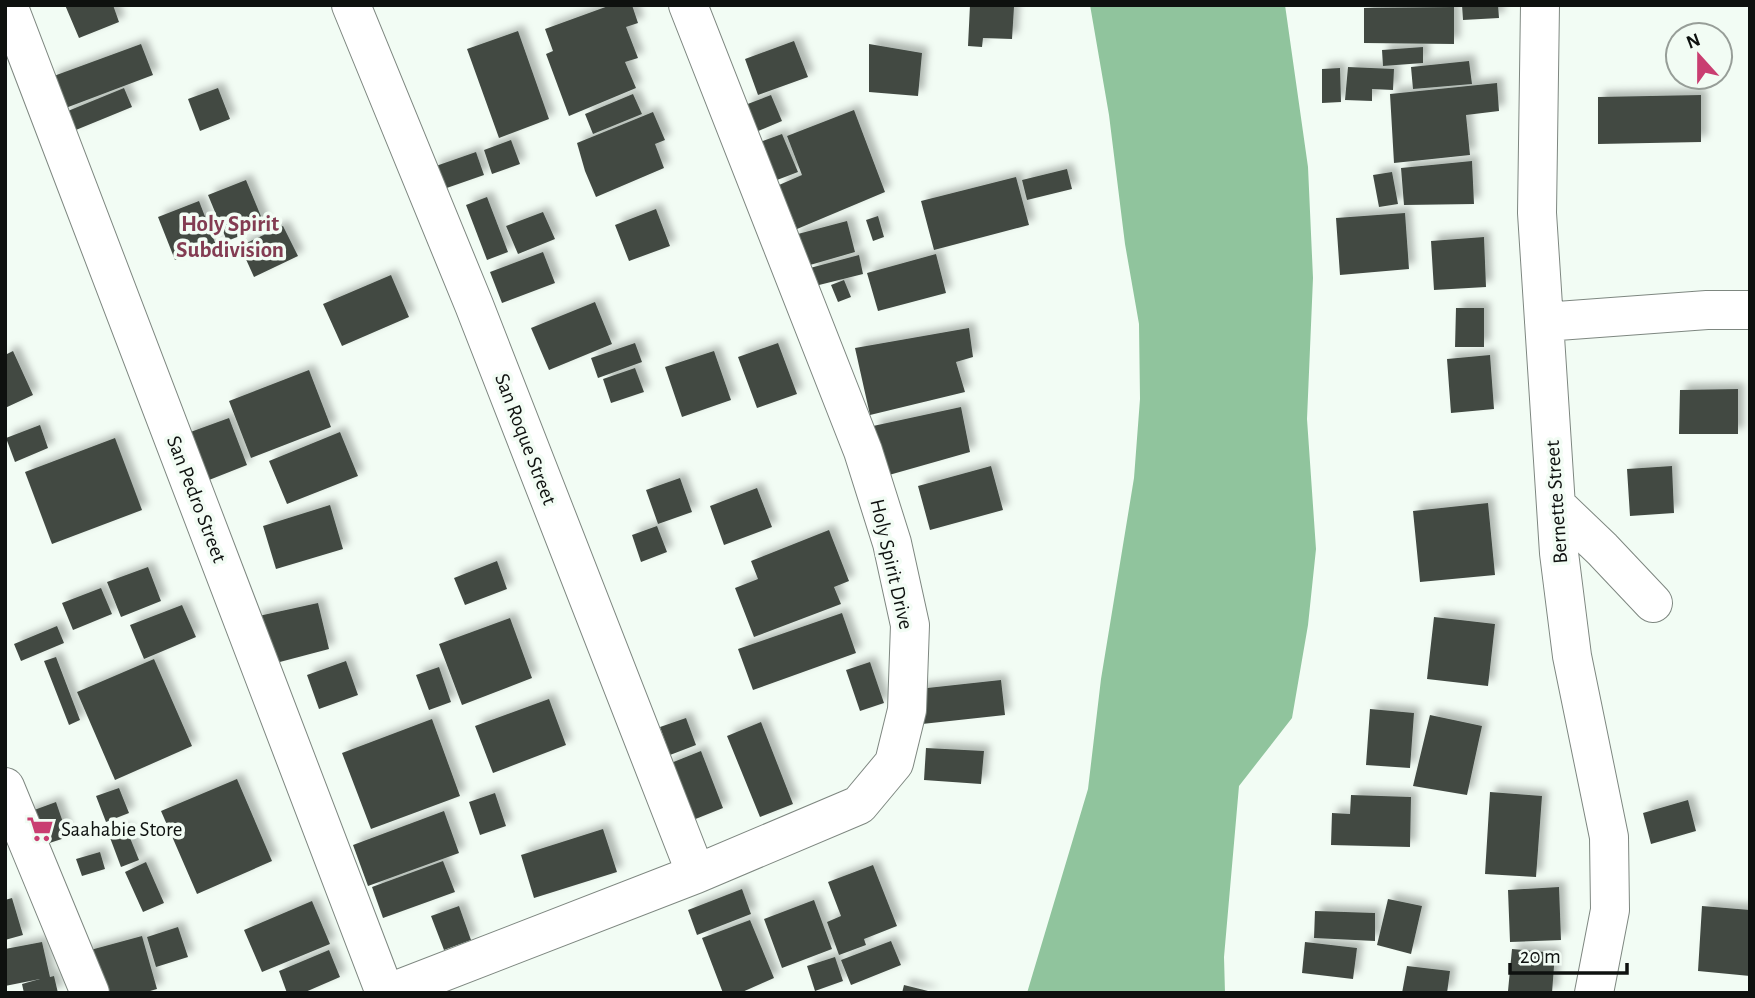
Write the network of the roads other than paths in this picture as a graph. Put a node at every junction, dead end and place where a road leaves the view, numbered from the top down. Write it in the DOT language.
graph roads {
  1 [pos="8,5"];
  2 [pos="351,5"];
  3 [pos="688,5"];
  4 [pos="1540,5"];
  5 [pos="1750,310"];
  6 [pos="1544,322"];
  7 [pos="1556,505"];
  8 [pos="1653,603"];
  9 [pos="5,787"];
  10 [pos="696,874"];
  11 [pos="90,993"];
  12 [pos="387,993"];
  13 [pos="1594,993"];
  1 -- 12 [label="street, San Pedro Street"];
  2 -- 10 [label="street, San Roque Street"];
  3 -- 10 [label="street, Holy Spirit Drive"];
  4 -- 6 [label="street, Bernette Street"];
  5 -- 6 [label="street"];
  6 -- 7 [label="street, Bernette Street"];
  7 -- 8 [label="street"];
  7 -- 13 [label="street, Bernette Street"];
  9 -- 11 [label="street"];
  10 -- 12 [label="street, Holy Spirit Drive"];
}
